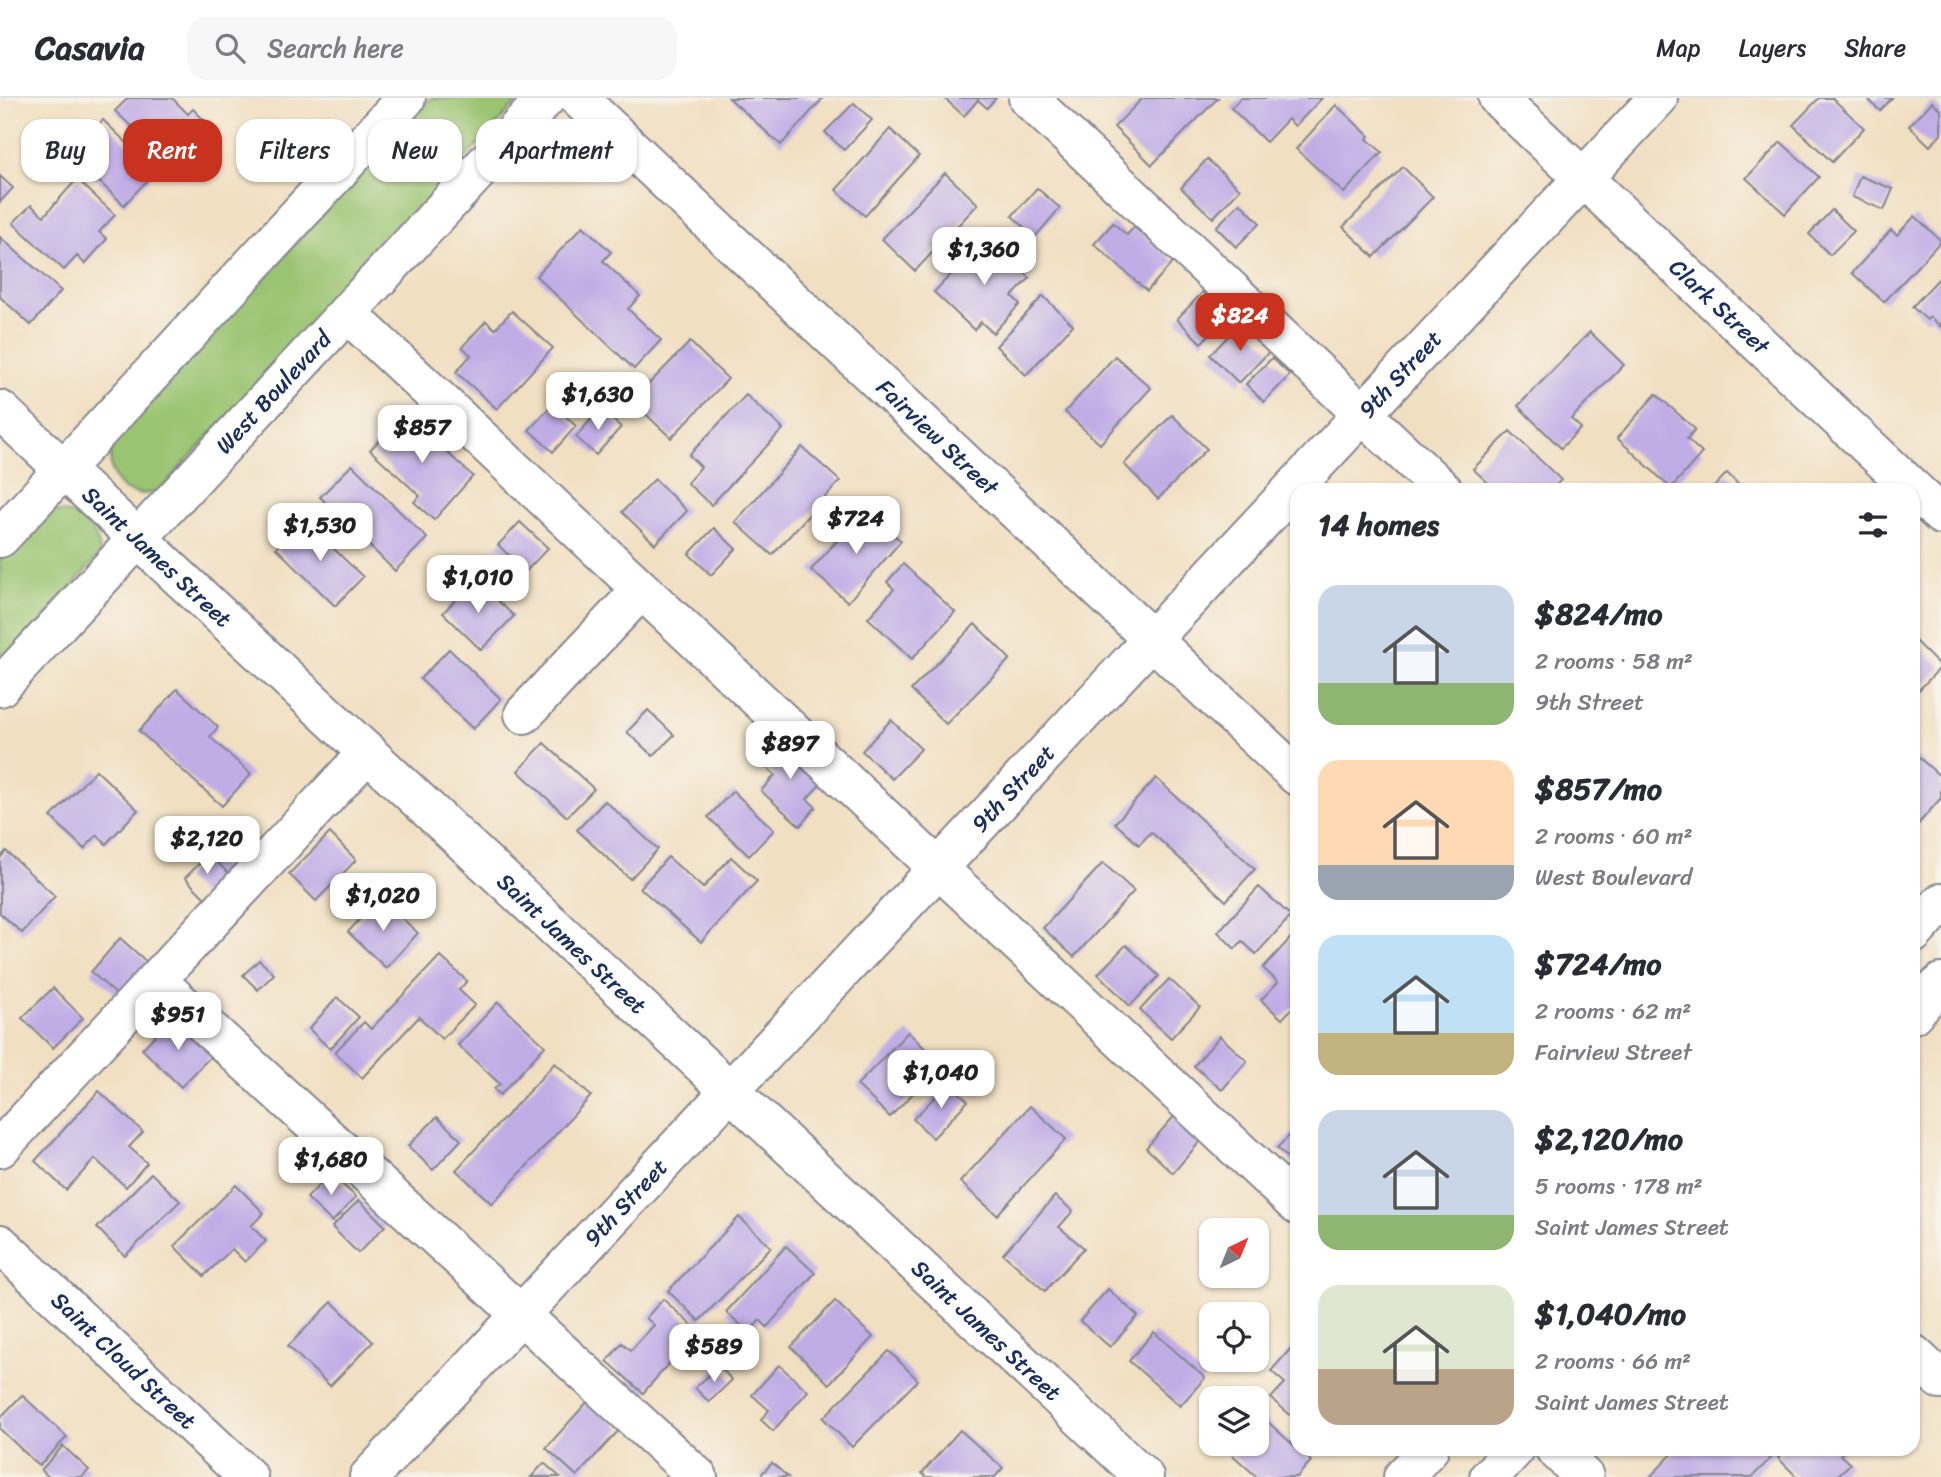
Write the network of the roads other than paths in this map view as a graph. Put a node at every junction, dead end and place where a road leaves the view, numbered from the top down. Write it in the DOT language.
graph roads {
  1 [pos="406,98"];
  2 [pos="546,98"];
  3 [pos="578,98"];
  4 [pos="1028,98"];
  5 [pos="1498,98"];
  6 [pos="1658,98"];
  7 [pos="1584,178"];
  8 [pos="347,313"];
  9 [pos="0,410"];
  10 [pos="1364,415"];
  11 [pos="65,470"];
  12 [pos="1300,483"];
  13 [pos="1436,483"];
  14 [pos="1908,483"];
  15 [pos="1290,494"];
  16 [pos="1920,494"];
  17 [pos="1941,514"];
  18 [pos="0,538"];
  19 [pos="139,540"];
  20 [pos="641,590"];
  21 [pos="1152,640"];
  22 [pos="0,687"];
  23 [pos="523,715"];
  24 [pos="368,752"];
  25 [pos="1290,769"];
  26 [pos="938,871"];
  27 [pos="1941,903"];
  28 [pos="1920,926"];
  29 [pos="156,980"];
  30 [pos="1941,983"];
  31 [pos="1920,1006"];
  32 [pos="731,1092"];
  33 [pos="0,1148"];
  34 [pos="1290,1198"];
  35 [pos="0,1244"];
  36 [pos="520,1316"];
  37 [pos="1920,1360"];
  38 [pos="1941,1380"];
  39 [pos="1422,1456"];
  40 [pos="1508,1456"];
  41 [pos="1562,1456"];
  42 [pos="248,1477"];
  43 [pos="369,1477"];
  44 [pos="698,1477"];
  45 [pos="1144,1477"];
  46 [pos="1403,1477"];
  47 [pos="1489,1477"];
  48 [pos="1584,1477"];
  1 -- 11 [label="main road"];
  2 -- 8 [label="main road, West Boulevard"];
  3 -- 21 [label="main road, Fairview Street"];
  4 -- 10 [label="main road"];
  5 -- 7 [label="main road, Clark Street"];
  6 -- 7 [label="main road, 9th Street"];
  7 -- 10 [label="main road, 9th Street"];
  7 -- 14 [label="main road, Clark Street"];
  8 -- 19 [label="main road, West Boulevard"];
  8 -- 20 [label="main road"];
  9 -- 11 [label="main road, Saint James Street"];
  10 -- 12 [label="main road, 9th Street"];
  10 -- 13 [label="main road"];
  11 -- 18 [label="main road"];
  11 -- 19 [label="main road, Saint James Street"];
  15 -- 21 [label="main road, 9th Street"];
  16 -- 17 [label="main road, Clark Street"];
  19 -- 22 [label="main road, West Boulevard"];
  19 -- 24 [label="main road, Saint James Street"];
  20 -- 23 [label="main road"];
  20 -- 26 [label="main road"];
  21 -- 25 [label="main road, Fairview Street"];
  21 -- 26 [label="main road, 9th Street"];
  24 -- 29 [label="main road"];
  24 -- 32 [label="main road, Saint James Street"];
  26 -- 32 [label="main road, 9th Street"];
  26 -- 34 [label="main road"];
  27 -- 28 [label="main road"];
  29 -- 33 [label="main road"];
  29 -- 36 [label="main road"];
  30 -- 31 [label="main road"];
  32 -- 36 [label="main road, 9th Street"];
  32 -- 45 [label="main road, Saint James Street"];
  35 -- 42 [label="main road, Saint Cloud Street"];
  36 -- 43 [label="main road, 9th Street"];
  36 -- 44 [label="main road"];
  37 -- 38 [label="main road"];
  39 -- 46 [label="main road"];
  40 -- 47 [label="main road"];
  41 -- 48 [label="main road"];
}
